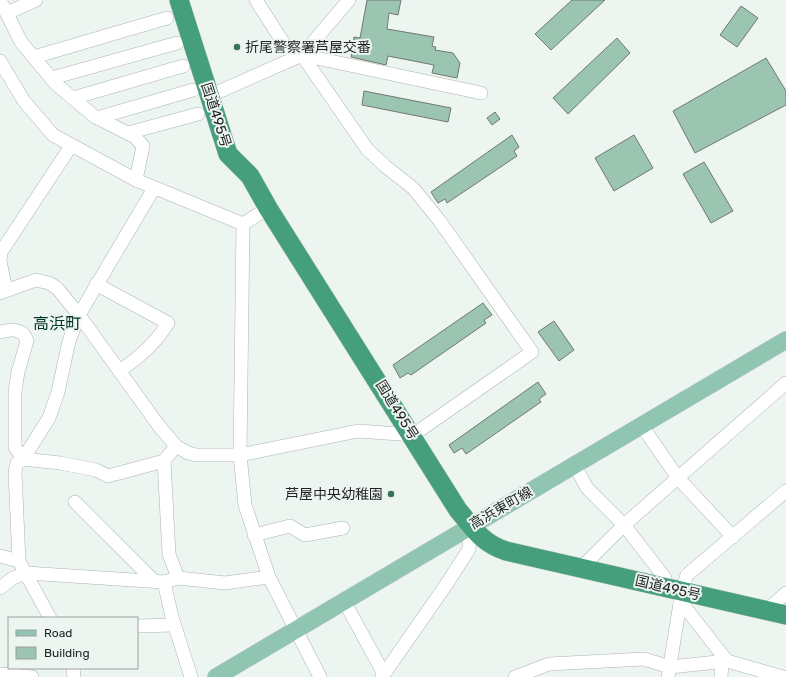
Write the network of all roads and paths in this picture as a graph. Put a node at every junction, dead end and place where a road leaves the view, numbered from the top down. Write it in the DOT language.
graph roads {
  1 [pos="0,0"];
  2 [pos="36,0"];
  3 [pos="179,0"];
  4 [pos="256,0"];
  5 [pos="349,0"];
  6 [pos="7,13"];
  7 [pos="167,18"];
  8 [pos="177,43"];
  9 [pos="302,55"];
  10 [pos="34,57"];
  11 [pos="0,61"];
  12 [pos="183,66"];
  13 [pos="4,74"];
  14 [pos="52,78"];
  15 [pos="201,93"];
  16 [pos="481,93"];
  17 [pos="73,98"];
  18 [pos="198,114"];
  19 [pos="97,118"];
  20 [pos="128,134"];
  21 [pos="71,146"];
  22 [pos="136,180"];
  23 [pos="154,188"];
  24 [pos="268,208"];
  25 [pos="243,224"];
  26 [pos="96,284"];
  27 [pos="3,292"];
  28 [pos="79,315"];
  29 [pos="0,332"];
  30 [pos="786,340"];
  31 [pos="119,371"];
  32 [pos="786,383"];
  33 [pos="642,426"];
  34 [pos="413,435"];
  35 [pos="176,446"];
  36 [pos="240,455"];
  37 [pos="23,459"];
  38 [pos="164,461"];
  39 [pos="575,466"];
  40 [pos="678,478"];
  41 [pos="786,491"];
  42 [pos="75,502"];
  43 [pos="471,525"];
  44 [pos="624,525"];
  45 [pos="343,528"];
  46 [pos="254,536"];
  47 [pos="733,537"];
  48 [pos="0,556"];
  49 [pos="19,561"];
  50 [pos="582,567"];
  51 [pos="26,573"];
  52 [pos="269,577"];
  53 [pos="178,578"];
  54 [pos="159,581"];
  55 [pos="663,587"];
  56 [pos="0,588"];
  57 [pos="786,593"];
  58 [pos="681,596"];
  59 [pos="344,601"];
  60 [pos="766,611"];
  61 [pos="786,615"];
  62 [pos="49,617"];
  63 [pos="174,625"];
  64 [pos="138,626"];
  65 [pos="295,630"];
  66 [pos="725,662"];
  67 [pos="669,672"];
  68 [pos="0,674"];
  69 [pos="383,676"];
  70 [pos="32,677"];
  71 [pos="190,677"];
  72 [pos="216,677"];
  73 [pos="320,677"];
  74 [pos="516,677"];
  75 [pos="721,677"];
  76 [pos="783,677"];
  1 -- 6 [label="street"];
  2 -- 6 [label="street"];
  3 -- 15 [label="highway, 国道495号"];
  4 -- 9 [label="street"];
  5 -- 9 [label="street"];
  6 -- 10 [label="street"];
  7 -- 10 [label="street"];
  8 -- 14 [label="street"];
  9 -- 15 [label="street"];
  9 -- 16 [label="street"];
  9 -- 34 [label="street"];
  10 -- 14 [label="street"];
  11 -- 13 [label="street"];
  12 -- 17 [label="street"];
  13 -- 21 [label="street"];
  14 -- 17 [label="street"];
  15 -- 19 [label="street"];
  15 -- 24 [label="highway, 国道495号"];
  17 -- 19 [label="street"];
  18 -- 20 [label="street"];
  19 -- 20 [label="street"];
  20 -- 22 [label="street"];
  21 -- 22 [label="street"];
  21 -- 27 [label="street"];
  22 -- 23 [label="street"];
  23 -- 25 [label="street"];
  23 -- 26 [label="street"];
  24 -- 25 [label="street"];
  24 -- 34 [label="highway, 国道495号"];
  25 -- 36 [label="street"];
  26 -- 28 [label="street"];
  26 -- 31 [label="street"];
  27 -- 28 [label="street"];
  28 -- 31 [label="street"];
  28 -- 37 [label="street"];
  29 -- 37 [label="street"];
  30 -- 33 [label="main road, 高浜東町線"];
  31 -- 35 [label="street"];
  32 -- 40 [label="street"];
  33 -- 39 [label="main road, 高浜東町線"];
  33 -- 40 [label="street"];
  34 -- 36 [label="street"];
  34 -- 43 [label="highway, 国道495号"];
  35 -- 36 [label="street"];
  35 -- 38 [label="street"];
  36 -- 46 [label="street"];
  37 -- 38 [label="street"];
  37 -- 49 [label="street"];
  38 -- 53 [label="street"];
  39 -- 43 [label="main road, 高浜東町線"];
  39 -- 44 [label="street"];
  40 -- 44 [label="street"];
  40 -- 47 [label="street"];
  41 -- 47 [label="street"];
  42 -- 54 [label="street"];
  43 -- 50 [label="highway, 国道495号"];
  43 -- 59 [label="main road, 高浜東町線"];
  43 -- 69 [label="street"];
  44 -- 50 [label="street"];
  44 -- 55 [label="street"];
  45 -- 46 [label="street"];
  46 -- 52 [label="street"];
  47 -- 58 [label="street"];
  48 -- 49 [label="street"];
  49 -- 51 [label="street"];
  50 -- 55 [label="highway, 国道495号"];
  51 -- 54 [label="street"];
  51 -- 56 [label="street"];
  51 -- 62 [label="street"];
  52 -- 53 [label="street"];
  52 -- 65 [label="street"];
  53 -- 54 [label="street"];
  54 -- 63 [label="street"];
  55 -- 58 [label="highway, 国道495号"];
  57 -- 60 [label="street"];
  58 -- 60 [label="highway, 国道495号"];
  58 -- 66 [label="street"];
  58 -- 67 [label="street"];
  59 -- 65 [label="main road, 高浜東町線"];
  59 -- 69 [label="street"];
  60 -- 61 [label="highway, 国道495号"];
  63 -- 64 [label="street"];
  63 -- 71 [label="street"];
  65 -- 72 [label="main road, 高浜東町線"];
  65 -- 73 [label="street"];
  66 -- 67 [label="street"];
  66 -- 75 [label="street"];
  66 -- 76 [label="street"];
  67 -- 74 [label="street"];
  68 -- 70 [label="street"];
}
